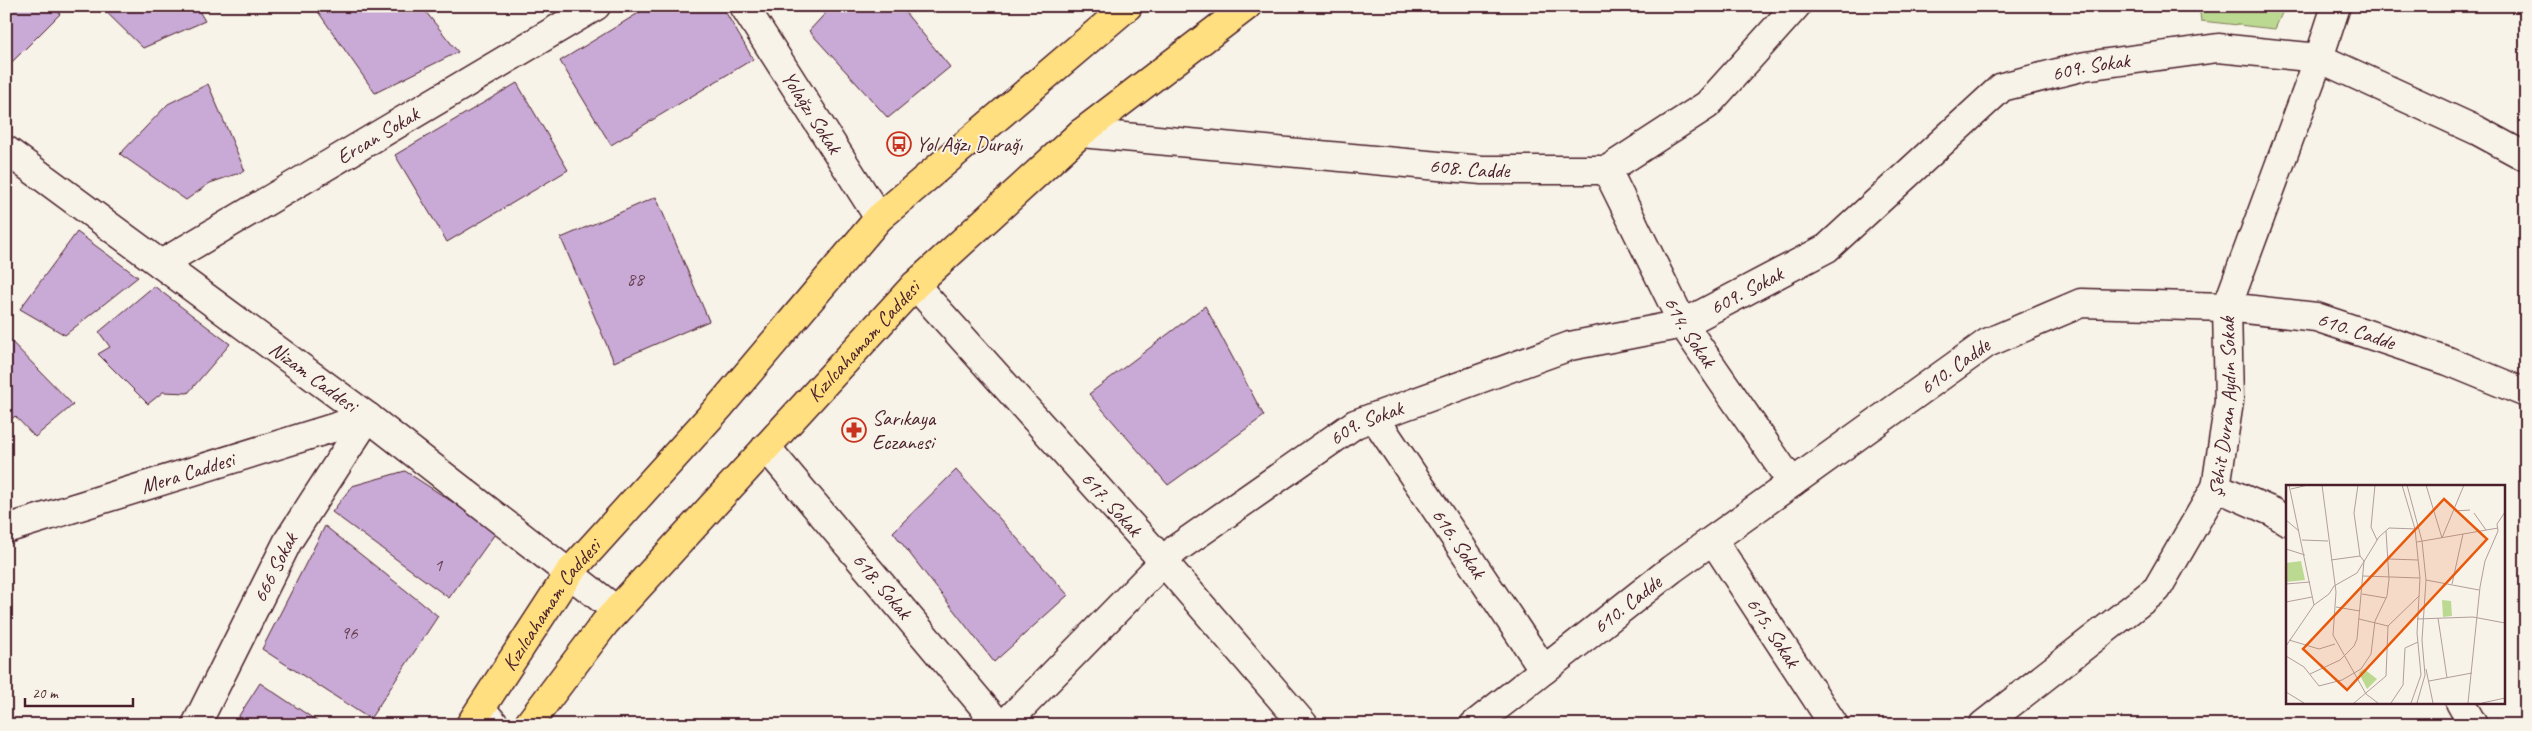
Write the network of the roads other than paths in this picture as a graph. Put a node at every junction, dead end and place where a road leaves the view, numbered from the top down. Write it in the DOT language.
graph roads {
  1 [pos="596,6"];
  2 [pos="744,6"];
  3 [pos="1128,6"];
  4 [pos="1247,6"];
  5 [pos="1796,6"];
  6 [pos="2336,6"];
  7 [pos="2319,58"];
  8 [pos="1081,133"];
  9 [pos="6,150"];
  10 [pos="2526,157"];
  11 [pos="1607,170"];
  12 [pos="879,218"];
  13 [pos="161,264"];
  14 [pos="915,285"];
  15 [pos="2227,307"];
  16 [pos="1683,324"];
  17 [pos="2526,393"];
  18 [pos="368,417"];
  19 [pos="1374,417"];
  20 [pos="766,447"];
  21 [pos="1792,483"];
  22 [pos="2216,487"];
  23 [pos="2286,520"];
  24 [pos="7,527"];
  25 [pos="1713,540"];
  26 [pos="1163,561"];
  27 [pos="569,573"];
  28 [pos="616,610"];
  29 [pos="1544,670"];
  30 [pos="2461,704"];
  31 [pos="482,719"];
  32 [pos="196,725"];
  33 [pos="528,725"];
  34 [pos="999,725"];
  35 [pos="1004,725"];
  36 [pos="1304,725"];
  37 [pos="1474,725"];
  38 [pos="1834,725"];
  39 [pos="1982,725"];
  40 [pos="2473,725"];
  1 -- 13 [label="street, Ercan Sokak"];
  2 -- 12 [label="street, Yolağzı Sokak"];
  3 -- 12 [label="main road, Kızılcahamam Caddesi"];
  4 -- 8 [label="main road, Kızılcahamam Caddesi"];
  5 -- 11 [label="street"];
  6 -- 7 [label="street, Şehit Duran Aydın Sokak"];
  7 -- 10 [label="street, 609. Sokak"];
  7 -- 15 [label="street, Şehit Duran Aydın Sokak"];
  7 -- 16 [label="street, 609. Sokak"];
  8 -- 11 [label="street, 608. Cadde"];
  8 -- 14 [label="main road, Kızılcahamam Caddesi"];
  9 -- 13 [label="street, Nizam Caddesi"];
  11 -- 16 [label="street, 614. Sokak"];
  12 -- 27 [label="main road, Kızılcahamam Caddesi"];
  13 -- 18 [label="street, Nizam Caddesi"];
  14 -- 20 [label="main road, Kızılcahamam Caddesi"];
  14 -- 26 [label="street, 617. Sokak"];
  15 -- 17 [label="street, 610. Cadde"];
  15 -- 21 [label="street, 610. Cadde"];
  15 -- 22 [label="street, Şehit Duran Aydın Sokak"];
  16 -- 19 [label="street, 609. Sokak"];
  16 -- 21 [label="street, 614. Sokak"];
  18 -- 24 [label="street, Mera Caddesi"];
  18 -- 27 [label="street, Nizam Caddesi"];
  18 -- 32 [label="street, 666 Sokak"];
  19 -- 26 [label="street, 609. Sokak"];
  19 -- 29 [label="street, 616. Sokak"];
  20 -- 28 [label="main road, Kızılcahamam Caddesi"];
  20 -- 34 [label="street, 618. Sokak"];
  21 -- 25 [label="street, 610. Cadde"];
  22 -- 23 [label="street"];
  22 -- 39 [label="street, Şehit Duran Aydın Sokak"];
  25 -- 29 [label="street, 610. Cadde"];
  25 -- 38 [label="street, 615. Sokak"];
  26 -- 35 [label="street, 609. Sokak"];
  26 -- 36 [label="street, 617. Sokak"];
  27 -- 28 [label="street, Nizam Caddesi"];
  27 -- 31 [label="main road, Kızılcahamam Caddesi"];
  28 -- 33 [label="main road, Kızılcahamam Caddesi"];
  29 -- 37 [label="street, 610. Cadde"];
  30 -- 40 [label="street"];
}
